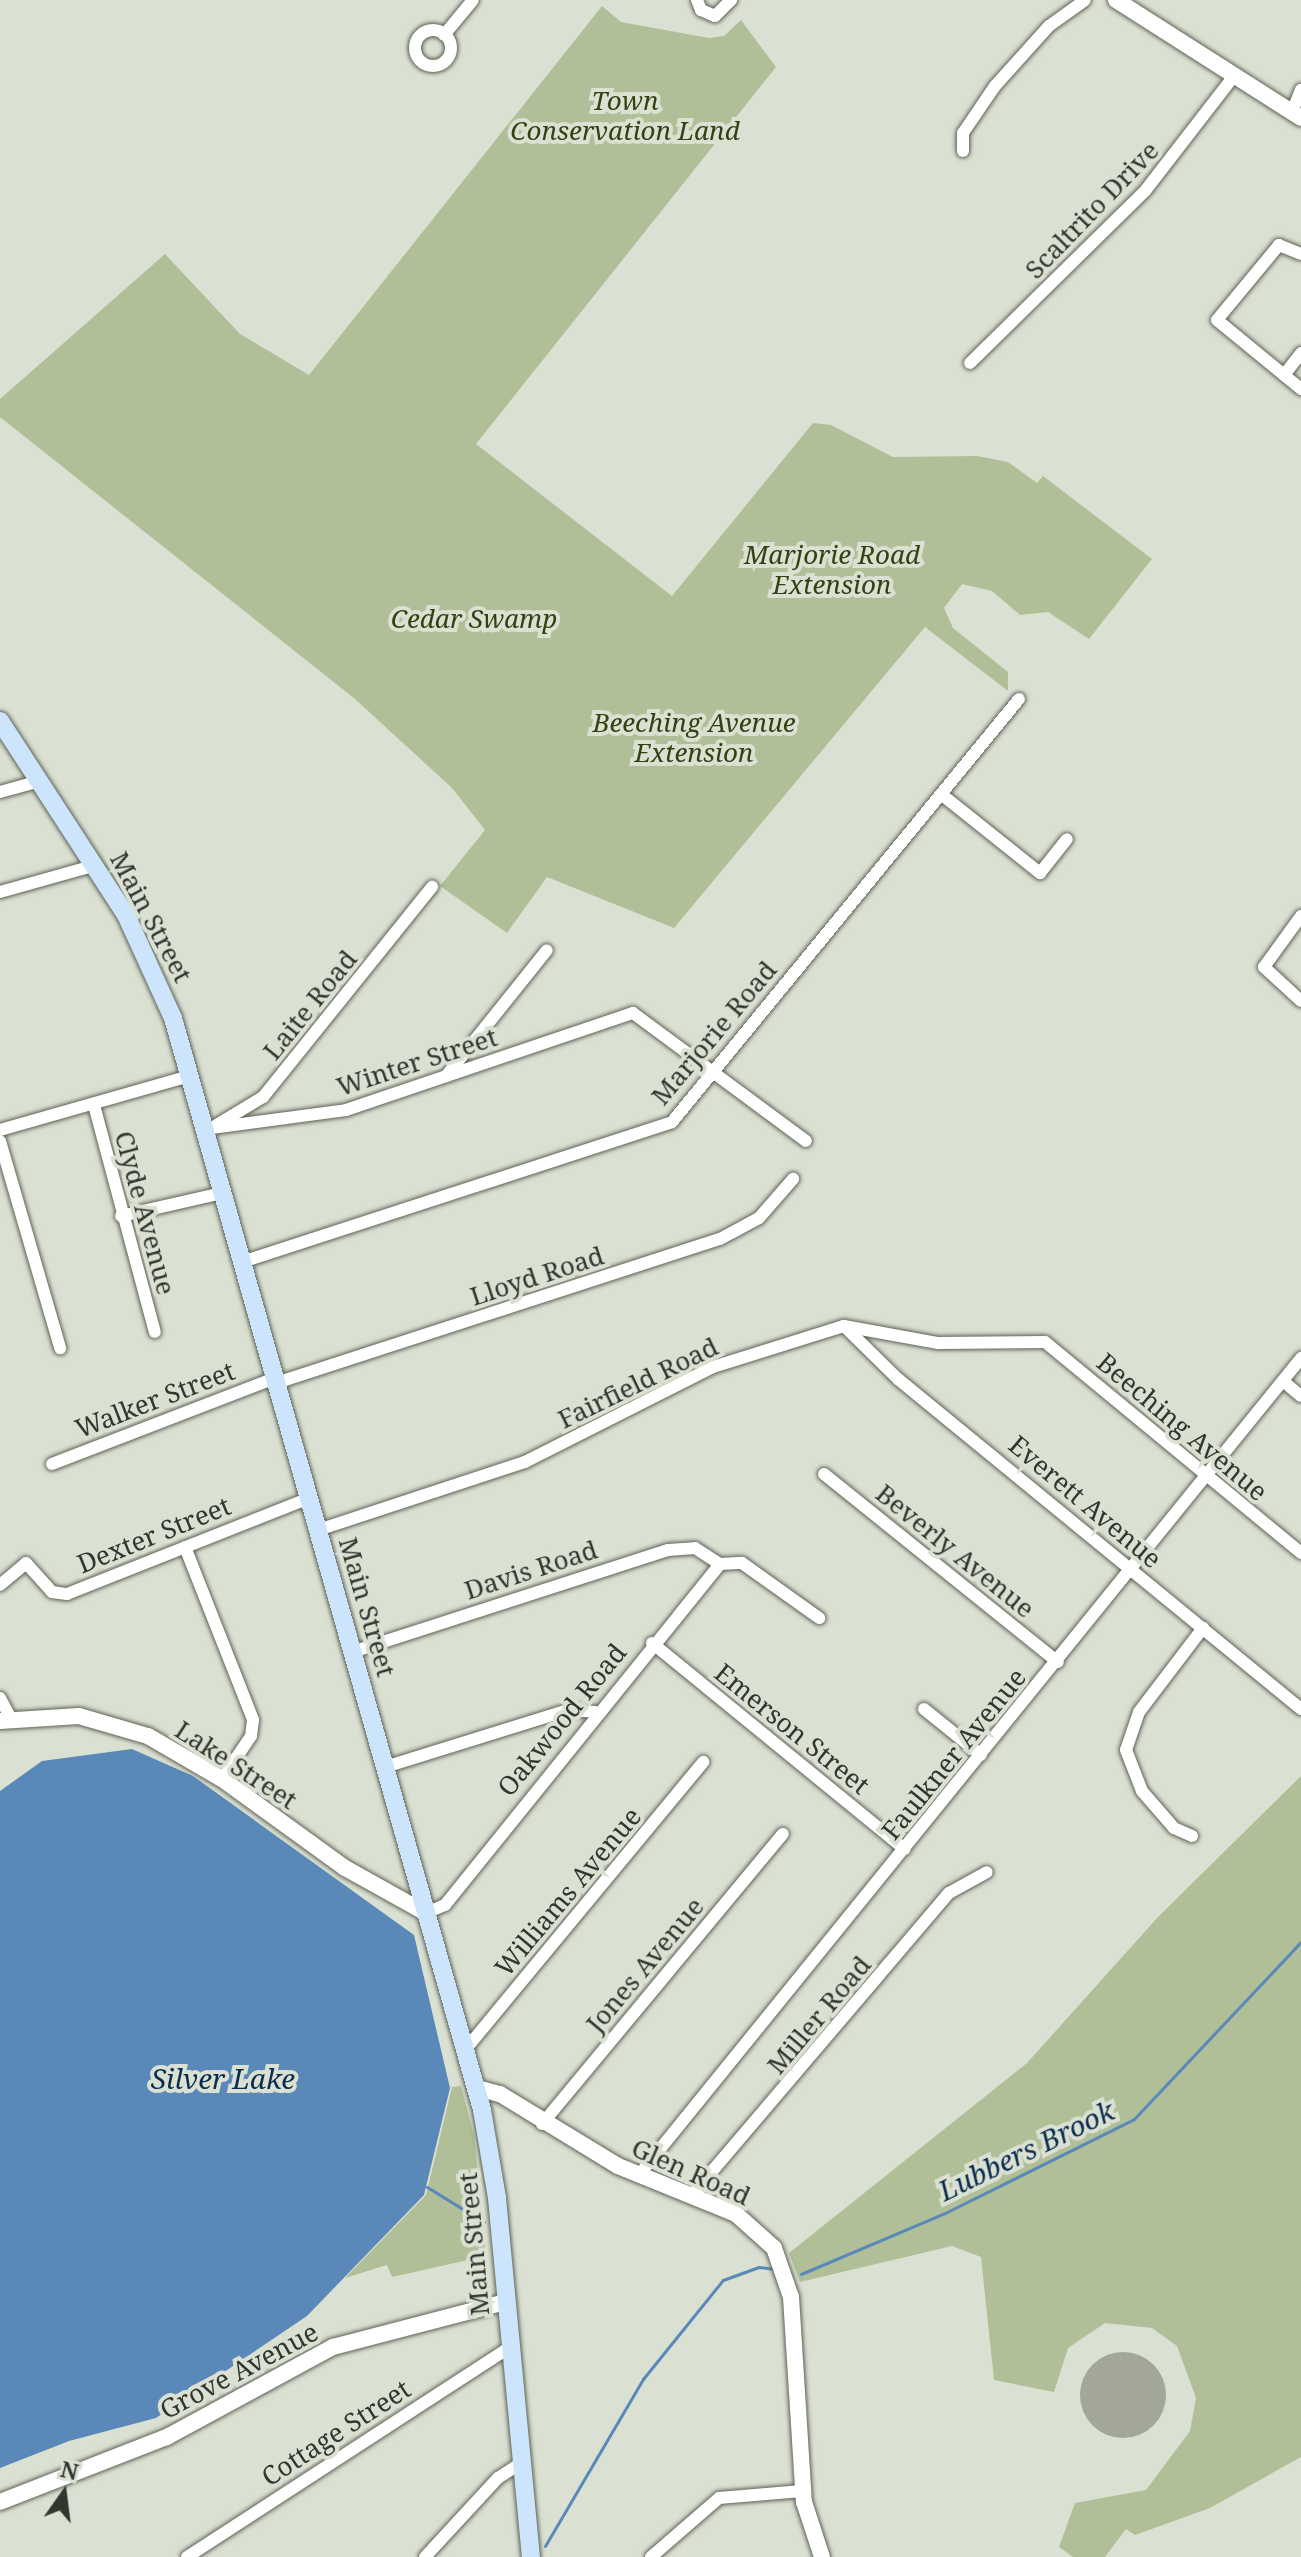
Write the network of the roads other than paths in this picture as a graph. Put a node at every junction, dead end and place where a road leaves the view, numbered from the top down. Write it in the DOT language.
graph roads {
  1 [pos="473,0"];
  2 [pos="697,0"];
  3 [pos="731,0"];
  4 [pos="1085,0"];
  5 [pos="1116,0"];
  6 [pos="444,35"];
  7 [pos="1233,77"];
  8 [pos="1301,90"];
  9 [pos="1296,115"];
  10 [pos="963,151"];
  11 [pos="1301,254"];
  12 [pos="1301,353"];
  13 [pos="970,363"];
  14 [pos="1284,375"];
  15 [pos="1301,389"];
  16 [pos="1019,699"];
  17 [pos="0,721"];
  18 [pos="40,781"];
  19 [pos="0,792"];
  20 [pos="941,794"];
  21 [pos="1067,839"];
  22 [pos="96,865"];
  23 [pos="432,887"];
  24 [pos="0,892"];
  25 [pos="1301,916"];
  26 [pos="547,950"];
  27 [pos="1301,1001"];
  28 [pos="714,1067"];
  29 [pos="189,1076"];
  30 [pos="446,1076"];
  31 [pos="94,1105"];
  32 [pos="204,1129"];
  33 [pos="0,1130"];
  34 [pos="0,1141"];
  35 [pos="806,1141"];
  36 [pos="793,1179"];
  37 [pos="222,1193"];
  38 [pos="121,1216"];
  39 [pos="242,1262"];
  40 [pos="844,1326"];
  41 [pos="155,1332"];
  42 [pos="1033,1341"];
  43 [pos="60,1348"];
  44 [pos="1301,1358"];
  45 [pos="275,1380"];
  46 [pos="1283,1381"];
  47 [pos="1301,1396"];
  48 [pos="52,1464"];
  49 [pos="824,1474"];
  50 [pos="1207,1476"];
  51 [pos="309,1498"];
  52 [pos="318,1530"];
  53 [pos="185,1547"];
  54 [pos="1301,1553"];
  55 [pos="720,1564"];
  56 [pos="1132,1570"];
  57 [pos="0,1585"];
  58 [pos="819,1618"];
  59 [pos="1203,1628"];
  60 [pos="652,1643"];
  61 [pos="352,1652"];
  62 [pos="1058,1662"];
  63 [pos="0,1698"];
  64 [pos="924,1709"];
  65 [pos="1301,1709"];
  66 [pos="595,1712"];
  67 [pos="6,1720"];
  68 [pos="981,1755"];
  69 [pos="703,1762"];
  70 [pos="385,1767"];
  71 [pos="222,1779"];
  72 [pos="783,1834"];
  73 [pos="1192,1836"];
  74 [pos="905,1849"];
  75 [pos="987,1872"];
  76 [pos="426,1913"];
  77 [pos="465,2050"];
  78 [pos="477,2088"];
  79 [pos="542,2124"];
  80 [pos="639,2175"];
  81 [pos="691,2196"];
  82 [pos="506,2302"];
  83 [pos="510,2347"];
  84 [pos="521,2463"];
  85 [pos="802,2491"];
  86 [pos="0,2502"];
  87 [pos="187,2557"];
  88 [pos="425,2557"];
  89 [pos="531,2557"];
  90 [pos="651,2557"];
  91 [pos="822,2557"];
  1 -- 6 [label="street"];
  2 -- 3 [label="street"];
  4 -- 10 [label="street"];
  5 -- 7 [label="street"];
  7 -- 9 [label="street"];
  7 -- 13 [label="street, Scaltrito Drive"];
  8 -- 9 [label="street"];
  11 -- 14 [label="street"];
  12 -- 14 [label="street"];
  14 -- 15 [label="street"];
  16 -- 20 [label="street, Marjorie Road"];
  17 -- 18 [label="main road, Main Street"];
  18 -- 19 [label="street"];
  18 -- 22 [label="main road, Main Street"];
  20 -- 21 [label="street"];
  20 -- 28 [label="street, Marjorie Road"];
  22 -- 24 [label="street"];
  22 -- 29 [label="main road, Main Street"];
  23 -- 32 [label="street, Laite Road"];
  25 -- 27 [label="street"];
  26 -- 30 [label="street"];
  28 -- 30 [label="street, Winter Street"];
  28 -- 35 [label="street"];
  28 -- 39 [label="street, Marjorie Road"];
  29 -- 31 [label="street"];
  29 -- 32 [label="main road, Main Street"];
  30 -- 32 [label="street, Winter Street"];
  31 -- 33 [label="street"];
  31 -- 38 [label="street, Clyde Avenue"];
  32 -- 37 [label="main road, Main Street"];
  34 -- 43 [label="street"];
  36 -- 45 [label="street, Lloyd Road"];
  37 -- 38 [label="street"];
  37 -- 39 [label="main road, Main Street"];
  38 -- 41 [label="street, Clyde Avenue"];
  39 -- 45 [label="main road, Main Street"];
  40 -- 42 [label="street, Fairfield Road"];
  40 -- 52 [label="street, Fairfield Road"];
  40 -- 56 [label="street, Everett Avenue"];
  42 -- 50 [label="street, Beeching Avenue"];
  44 -- 46 [label="street, Faulkner Avenue"];
  45 -- 48 [label="street, Walker Street"];
  45 -- 51 [label="main road, Main Street"];
  46 -- 47 [label="street"];
  46 -- 50 [label="street, Faulkner Avenue"];
  49 -- 62 [label="street, Beverly Avenue"];
  50 -- 54 [label="street, Beeching Avenue"];
  50 -- 56 [label="street, Faulkner Avenue"];
  51 -- 52 [label="main road, Main Street"];
  51 -- 53 [label="street, Dexter Street"];
  52 -- 61 [label="main road, Main Street"];
  53 -- 57 [label="street, Dexter Street"];
  53 -- 71 [label="street"];
  55 -- 58 [label="street"];
  55 -- 60 [label="street, Oakwood Road"];
  55 -- 61 [label="street, Davis Road"];
  56 -- 59 [label="street, Everett Avenue"];
  56 -- 62 [label="street, Faulkner Avenue"];
  59 -- 65 [label="street, Everett Avenue"];
  59 -- 73 [label="street"];
  60 -- 66 [label="street, Oakwood Road"];
  60 -- 74 [label="street, Emerson Street"];
  61 -- 70 [label="main road, Main Street"];
  62 -- 68 [label="street, Faulkner Avenue"];
  63 -- 67 [label="street"];
  64 -- 68 [label="street"];
  66 -- 70 [label="street"];
  66 -- 76 [label="street, Oakwood Road"];
  67 -- 71 [label="street, Lake Street"];
  68 -- 74 [label="street, Faulkner Avenue"];
  69 -- 77 [label="street, Williams Avenue"];
  70 -- 76 [label="main road, Main Street"];
  71 -- 76 [label="street, Lake Street"];
  72 -- 79 [label="street, Jones Avenue"];
  74 -- 80 [label="street, Faulkner Avenue"];
  75 -- 81 [label="street, Miller Road"];
  76 -- 77 [label="main road, Main Street"];
  77 -- 78 [label="main road, Main Street"];
  78 -- 79 [label="street, Glen Road"];
  78 -- 82 [label="main road, Main Street"];
  79 -- 80 [label="street, Glen Road"];
  80 -- 81 [label="street, Glen Road"];
  81 -- 85 [label="street, Glen Road"];
  82 -- 83 [label="main road, Main Street"];
  82 -- 86 [label="street, Grove Avenue"];
  83 -- 84 [label="main road, Main Street"];
  83 -- 87 [label="street, Cottage Street"];
  84 -- 88 [label="street"];
  84 -- 89 [label="main road, Main Street"];
  85 -- 90 [label="street"];
  85 -- 91 [label="street, Glen Road"];
}
